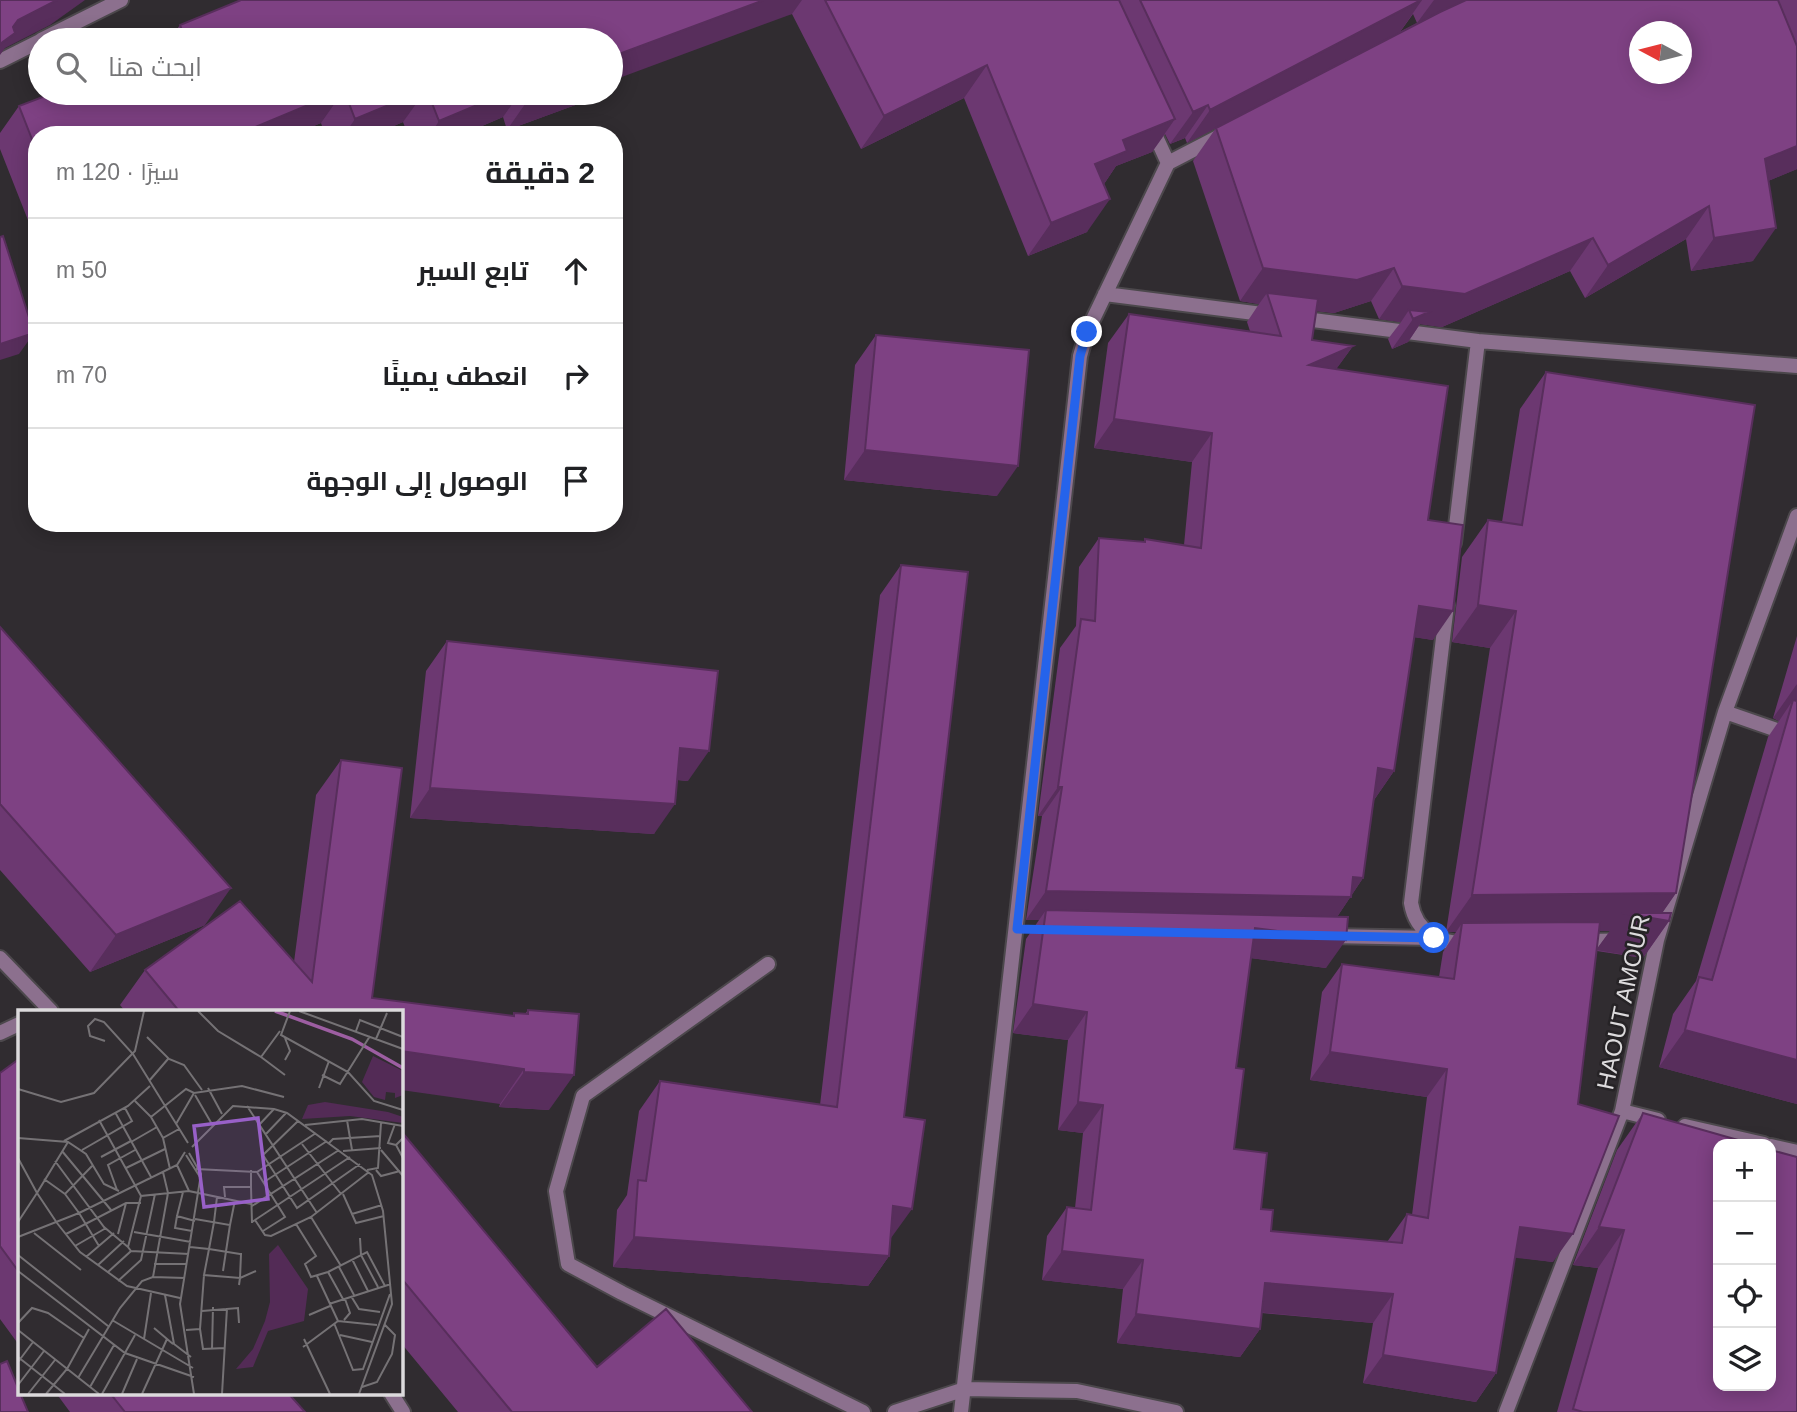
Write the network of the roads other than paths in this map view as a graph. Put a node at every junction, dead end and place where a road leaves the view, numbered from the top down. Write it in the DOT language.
graph roads {
  1 [pos="121,0"];
  2 [pos="66,28"];
  3 [pos="28,47"];
  4 [pos="0,61"];
  5 [pos="1144,113"];
  6 [pos="1229,131"];
  7 [pos="1168,163"];
  8 [pos="1105,294"];
  9 [pos="1478,341"];
  10 [pos="1797,366"];
  11 [pos="1797,516"];
  12 [pos="1452,560"];
  13 [pos="1449,587"];
  14 [pos="1725,712"];
  15 [pos="1797,737"];
  16 [pos="1308,935"];
  17 [pos="1434,938"];
  18 [pos="1657,940"];
  19 [pos="1565,941"];
  20 [pos="1487,943"];
  21 [pos="0,958"];
  22 [pos="768,964"];
  23 [pos="49,1010"];
  24 [pos="18,1024"];
  25 [pos="0,1033"];
  26 [pos="1622,1111"];
  27 [pos="1742,1139"];
  28 [pos="1776,1147"];
  29 [pos="1797,1152"];
  30 [pos="965,1389"];
  31 [pos="392,1394"];
  32 [pos="1158,1410"];
  33 [pos="403,1412"];
  34 [pos="863,1412"];
  35 [pos="895,1412"];
  36 [pos="961,1412"];
  37 [pos="1176,1412"];
  38 [pos="1506,1412"];
  1 -- 2 [label="street"];
  3 -- 4 [label="street"];
  5 -- 7 [label="street"];
  6 -- 7 [label="street"];
  7 -- 8 [label="street"];
  8 -- 9 [label="street"];
  8 -- 30 [label="street"];
  9 -- 10 [label="street"];
  9 -- 12 [label="street"];
  11 -- 14 [label="street, HAOUT AMOUR"];
  13 -- 17 [label="street"];
  14 -- 15 [label="street"];
  14 -- 18 [label="street, HAOUT AMOUR"];
  16 -- 17 [label="street"];
  17 -- 20 [label="street"];
  18 -- 19 [label="street"];
  18 -- 26 [label="street, HAOUT AMOUR"];
  21 -- 23 [label="street"];
  22 -- 34 [label="street"];
  24 -- 25 [label="street"];
  26 -- 27 [label="street"];
  26 -- 38 [label="street, HAOUT AMOUR"];
  28 -- 29 [label="street"];
  30 -- 32 [label="street"];
  30 -- 35 [label="street"];
  30 -- 36 [label="street"];
  31 -- 33 [label="street"];
  32 -- 37 [label="street"];
}
